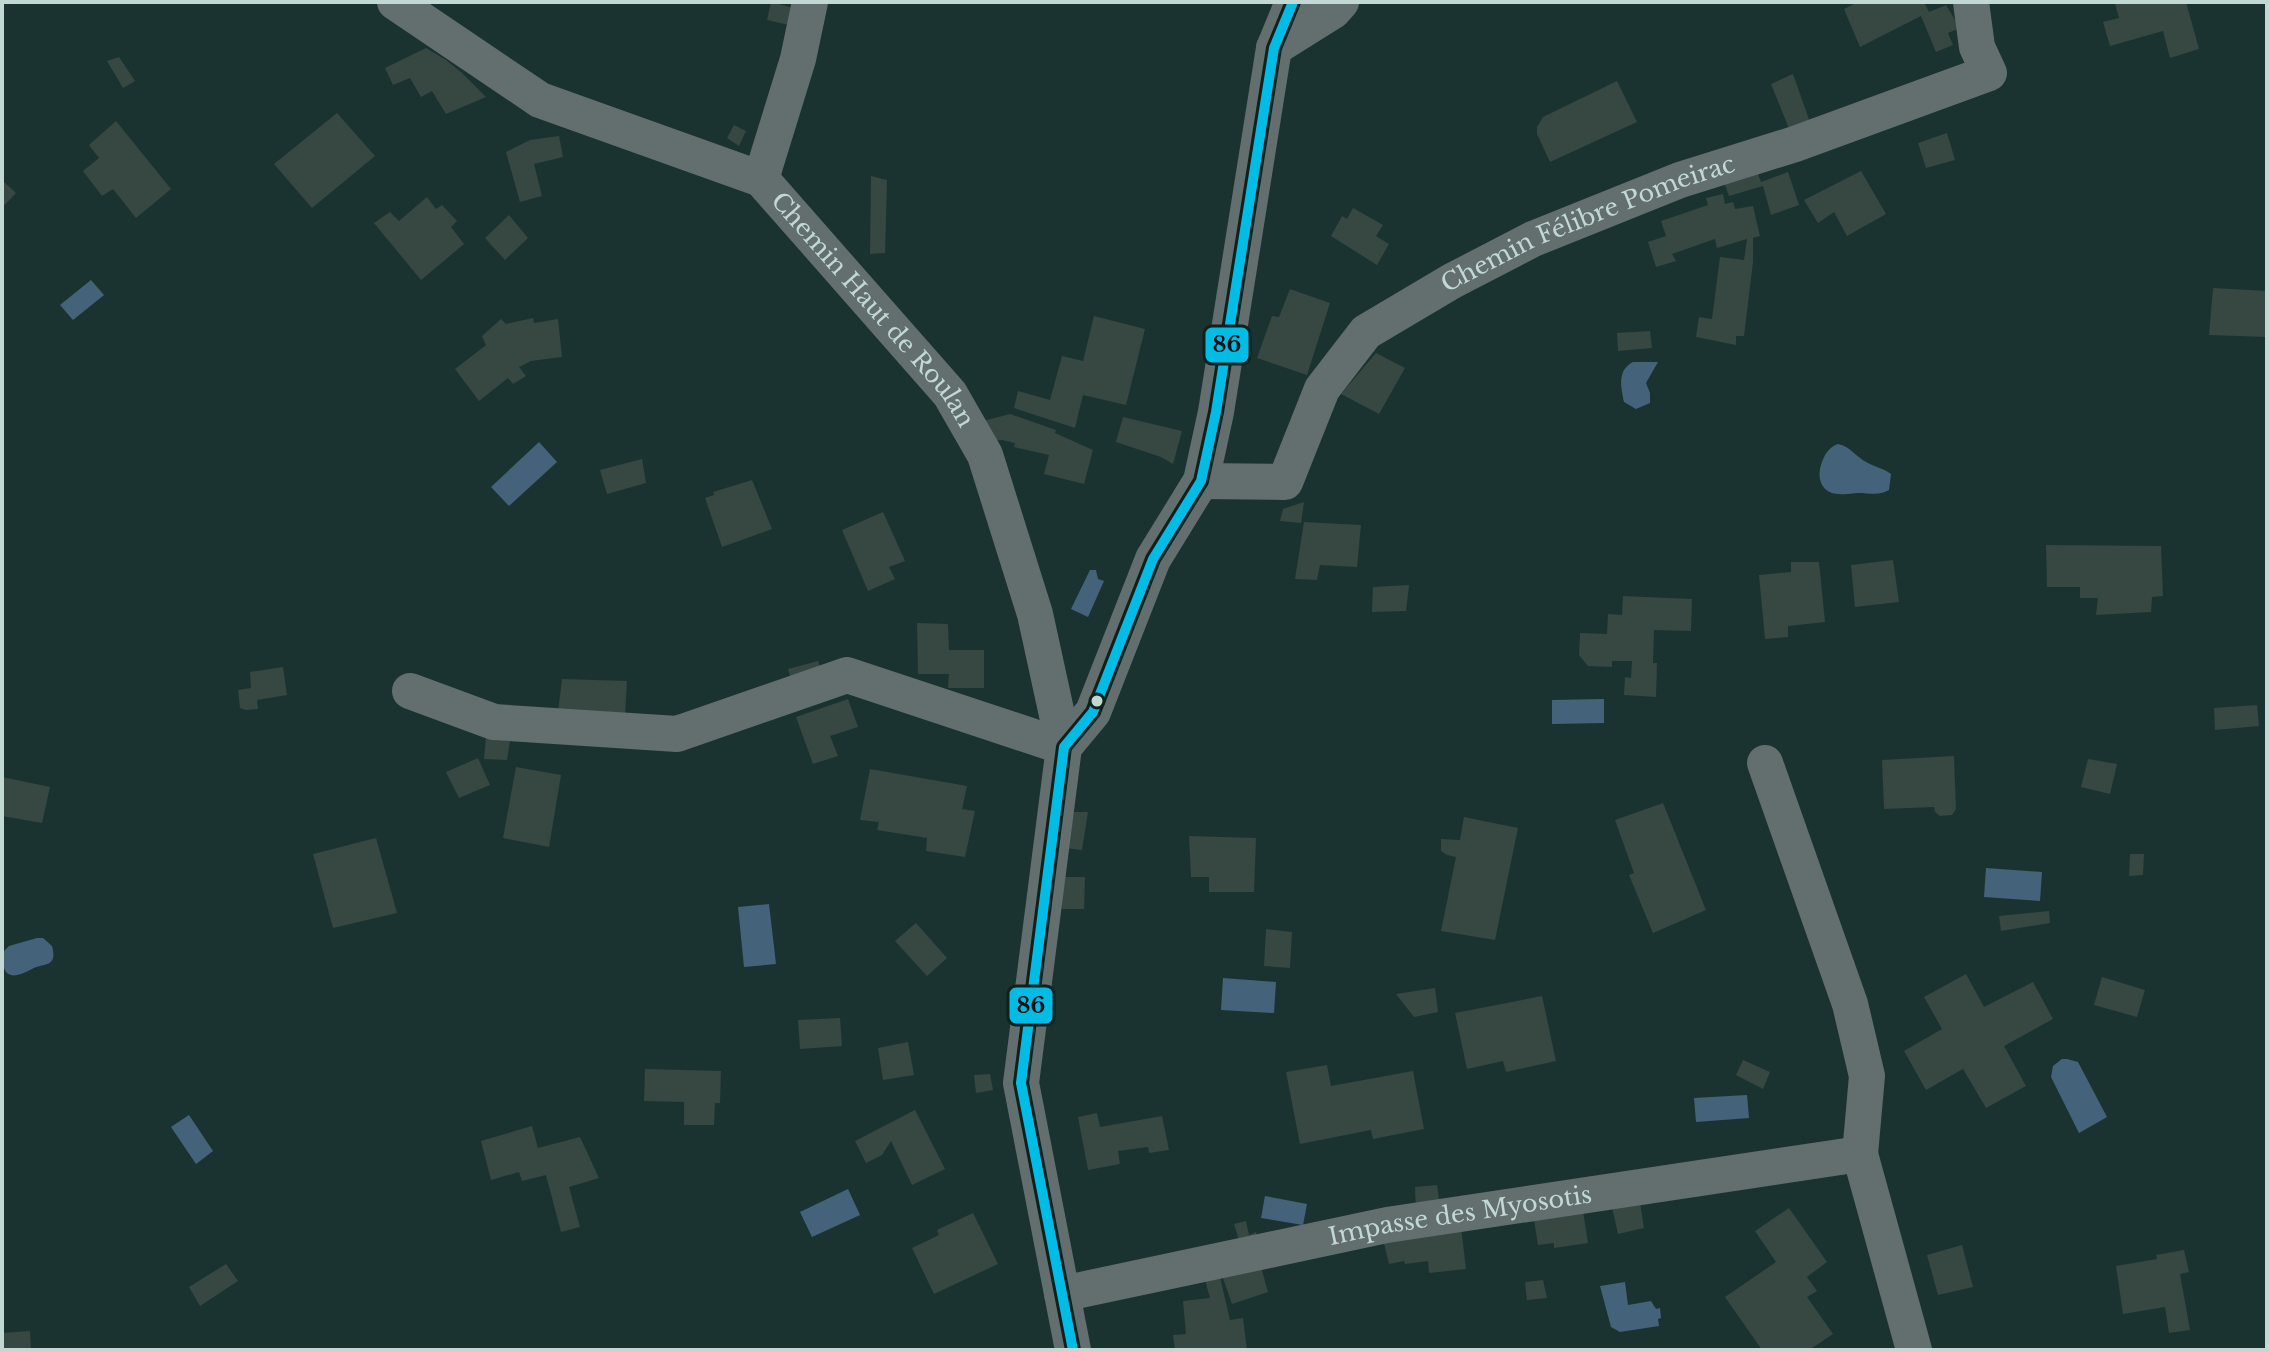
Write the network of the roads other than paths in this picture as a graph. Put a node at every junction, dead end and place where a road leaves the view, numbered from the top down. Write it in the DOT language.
graph roads {
  1 [pos="395,2"];
  2 [pos="810,2"];
  3 [pos="1293,2"];
  4 [pos="1341,2"];
  5 [pos="1971,2"];
  6 [pos="1274,48"];
  7 [pos="761,179"];
  8 [pos="1201,481"];
  9 [pos="410,691"];
  10 [pos="1064,747"];
  11 [pos="1765,763"];
  12 [pos="1860,1154"];
  13 [pos="1062,1294"];
  14 [pos="1073,1350"];
  15 [pos="1914,1350"];
  1 -- 7 [label="street, Chemin Haut de Roulan"];
  2 -- 7 [label="street"];
  3 -- 6 [label="street"];
  4 -- 6 [label="street"];
  5 -- 8 [label="street, Chemin Félibre Pomeirac"];
  6 -- 8 [label="street"];
  7 -- 10 [label="street, Chemin Haut de Roulan"];
  8 -- 10 [label="street"];
  9 -- 10 [label="street"];
  10 -- 13 [label="street"];
  11 -- 12 [label="street"];
  12 -- 13 [label="street, Impasse des Myosotis"];
  12 -- 15 [label="street"];
  13 -- 14 [label="street"];
}
